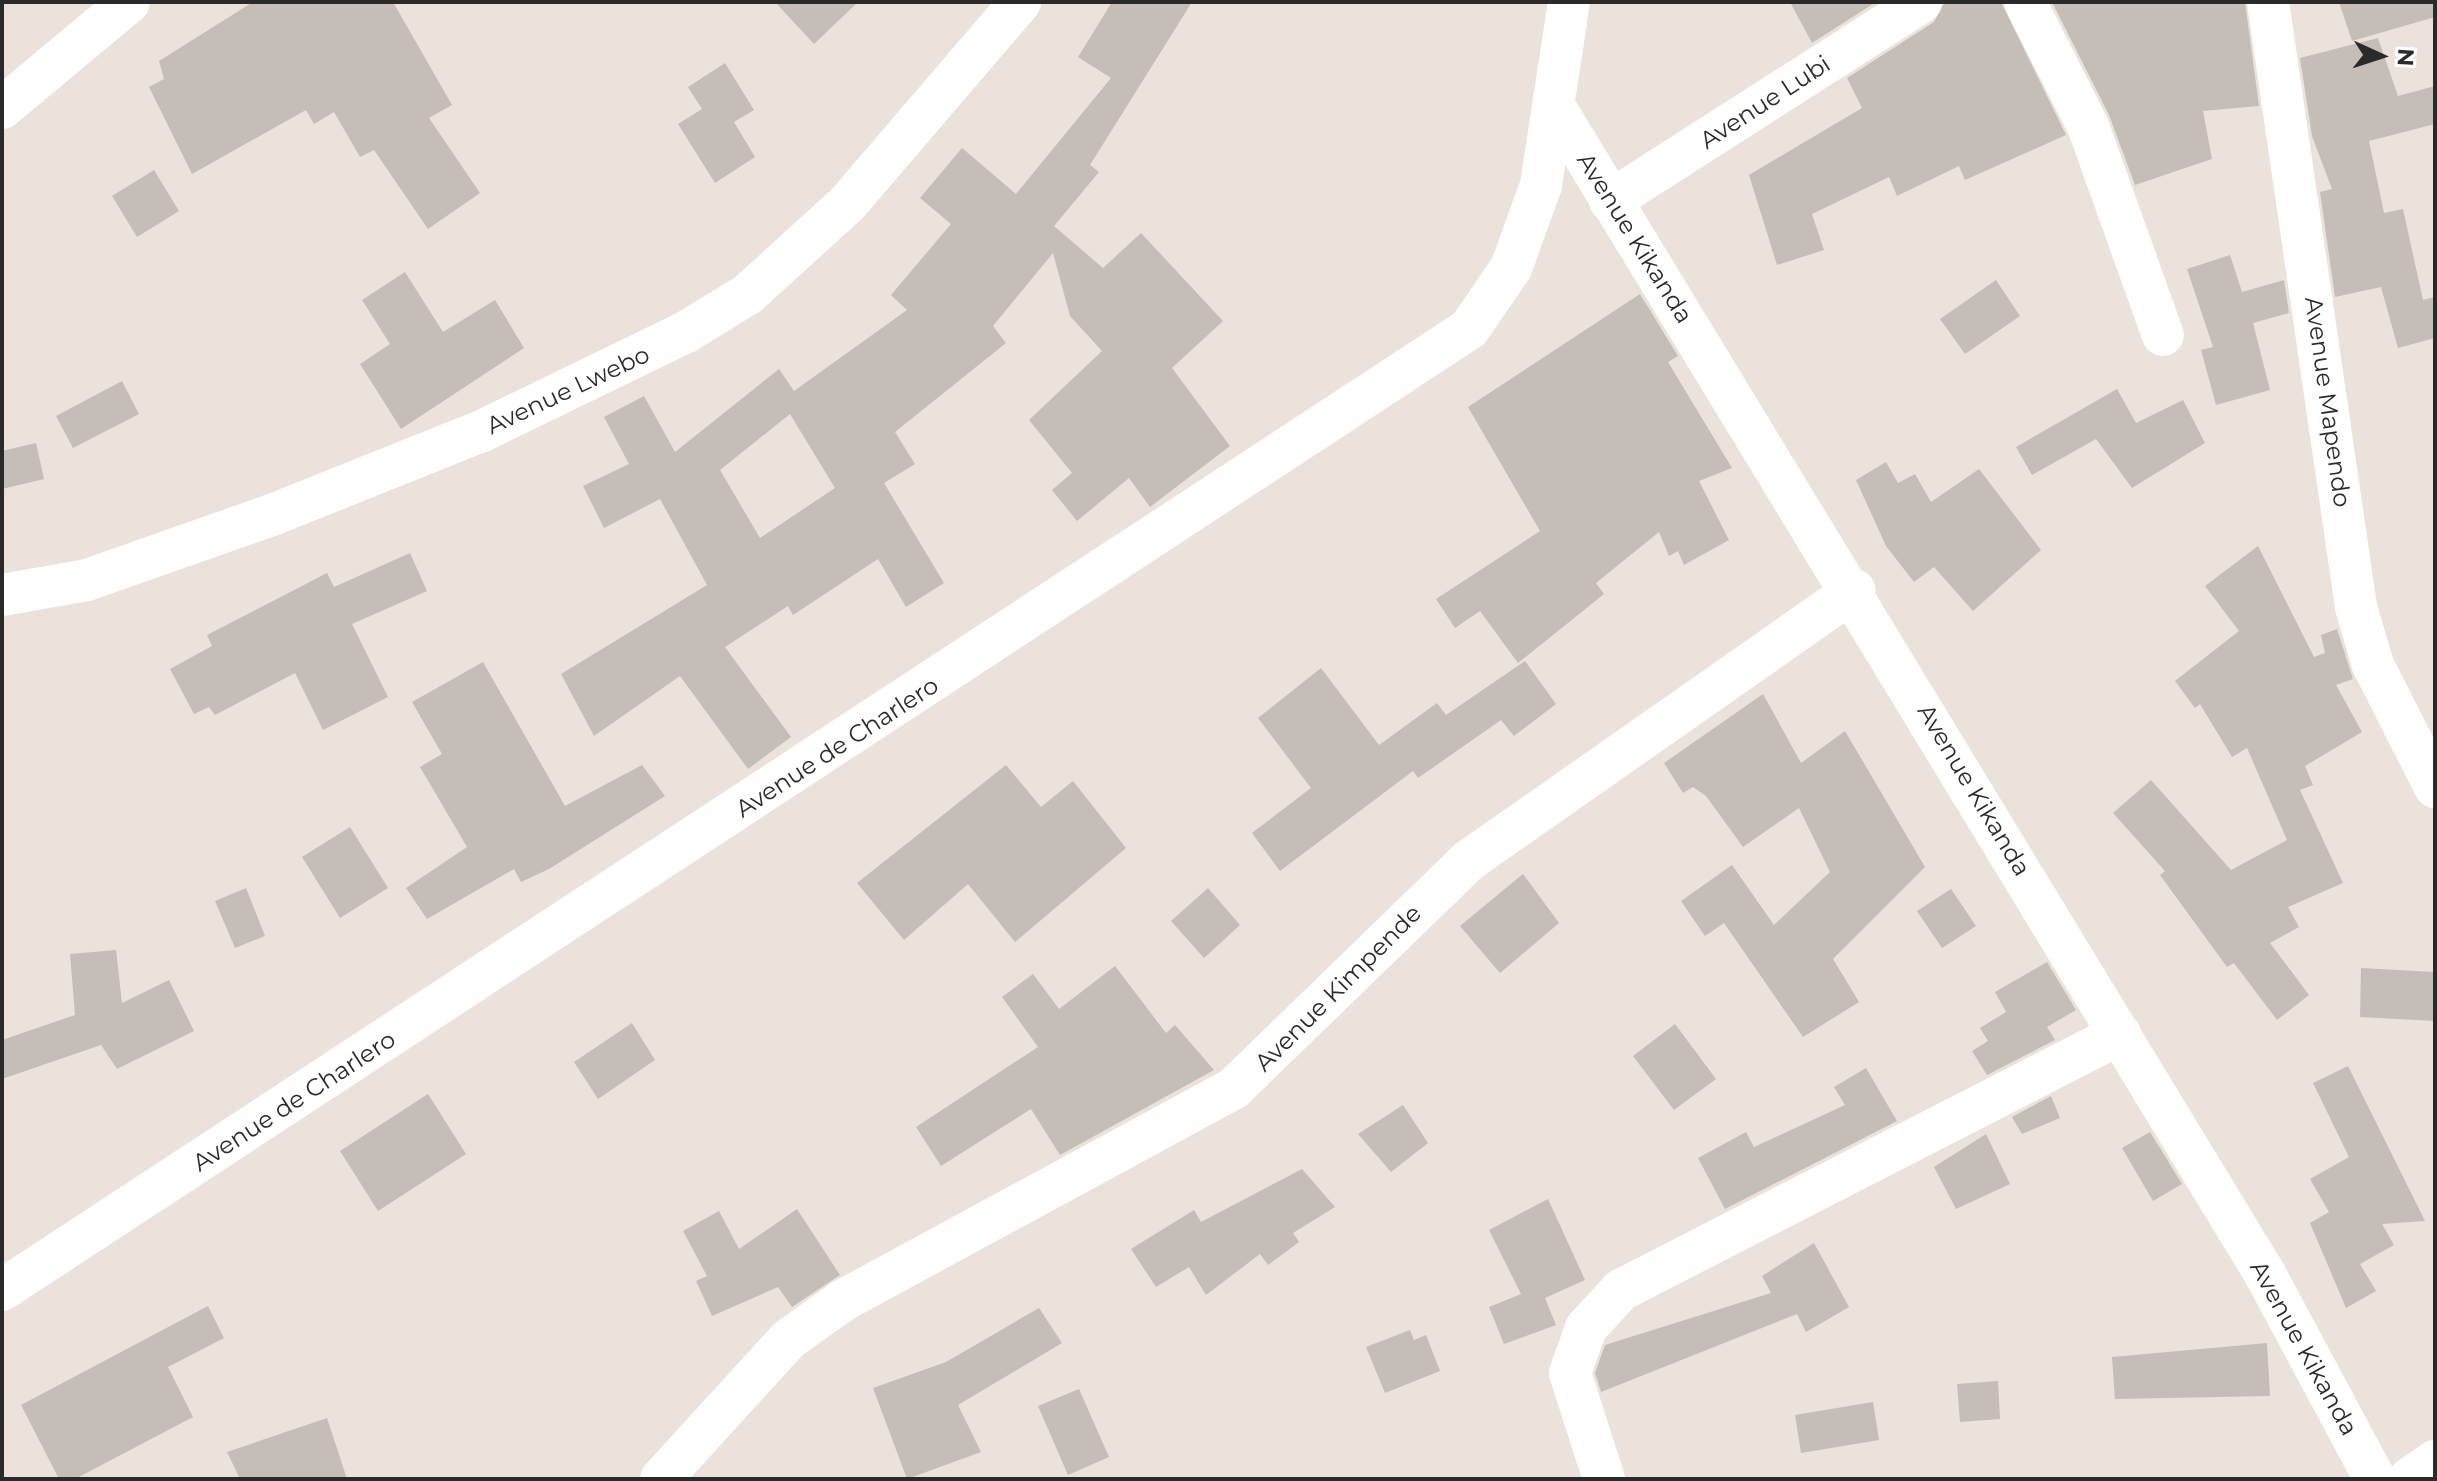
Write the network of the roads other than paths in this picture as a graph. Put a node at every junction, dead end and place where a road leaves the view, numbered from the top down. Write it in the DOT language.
graph roads {
  1 [pos="129,2"];
  2 [pos="1020,2"];
  3 [pos="1569,2"];
  4 [pos="1921,2"];
  5 [pos="2025,2"];
  6 [pos="2268,2"];
  7 [pos="2,108"];
  8 [pos="1557,111"];
  9 [pos="1610,201"];
  10 [pos="2163,335"];
  11 [pos="1855,590"];
  12 [pos="2,595"];
  13 [pos="2435,787"];
  14 [pos="2120,1034"];
  15 [pos="2,1290"];
  16 [pos="2435,1461"];
  17 [pos="2378,1477"];
  18 [pos="661,1479"];
  19 [pos="1604,1479"];
  1 -- 7 [label="street"];
  2 -- 12 [label="street, Avenue Lwebo"];
  3 -- 8 [label="street, Avenue de Charlero"];
  4 -- 9 [label="street, Avenue Lubi"];
  5 -- 10 [label="street"];
  6 -- 13 [label="street, Avenue Mapendo"];
  8 -- 9 [label="street, Avenue Kikanda"];
  8 -- 15 [label="street, Avenue de Charlero"];
  9 -- 11 [label="street, Avenue Kikanda"];
  11 -- 14 [label="street, Avenue Kikanda"];
  11 -- 18 [label="street, Avenue Kimpende"];
  14 -- 17 [label="street, Avenue Kikanda"];
  14 -- 19 [label="street"];
  16 -- 17 [label="street"];
}
